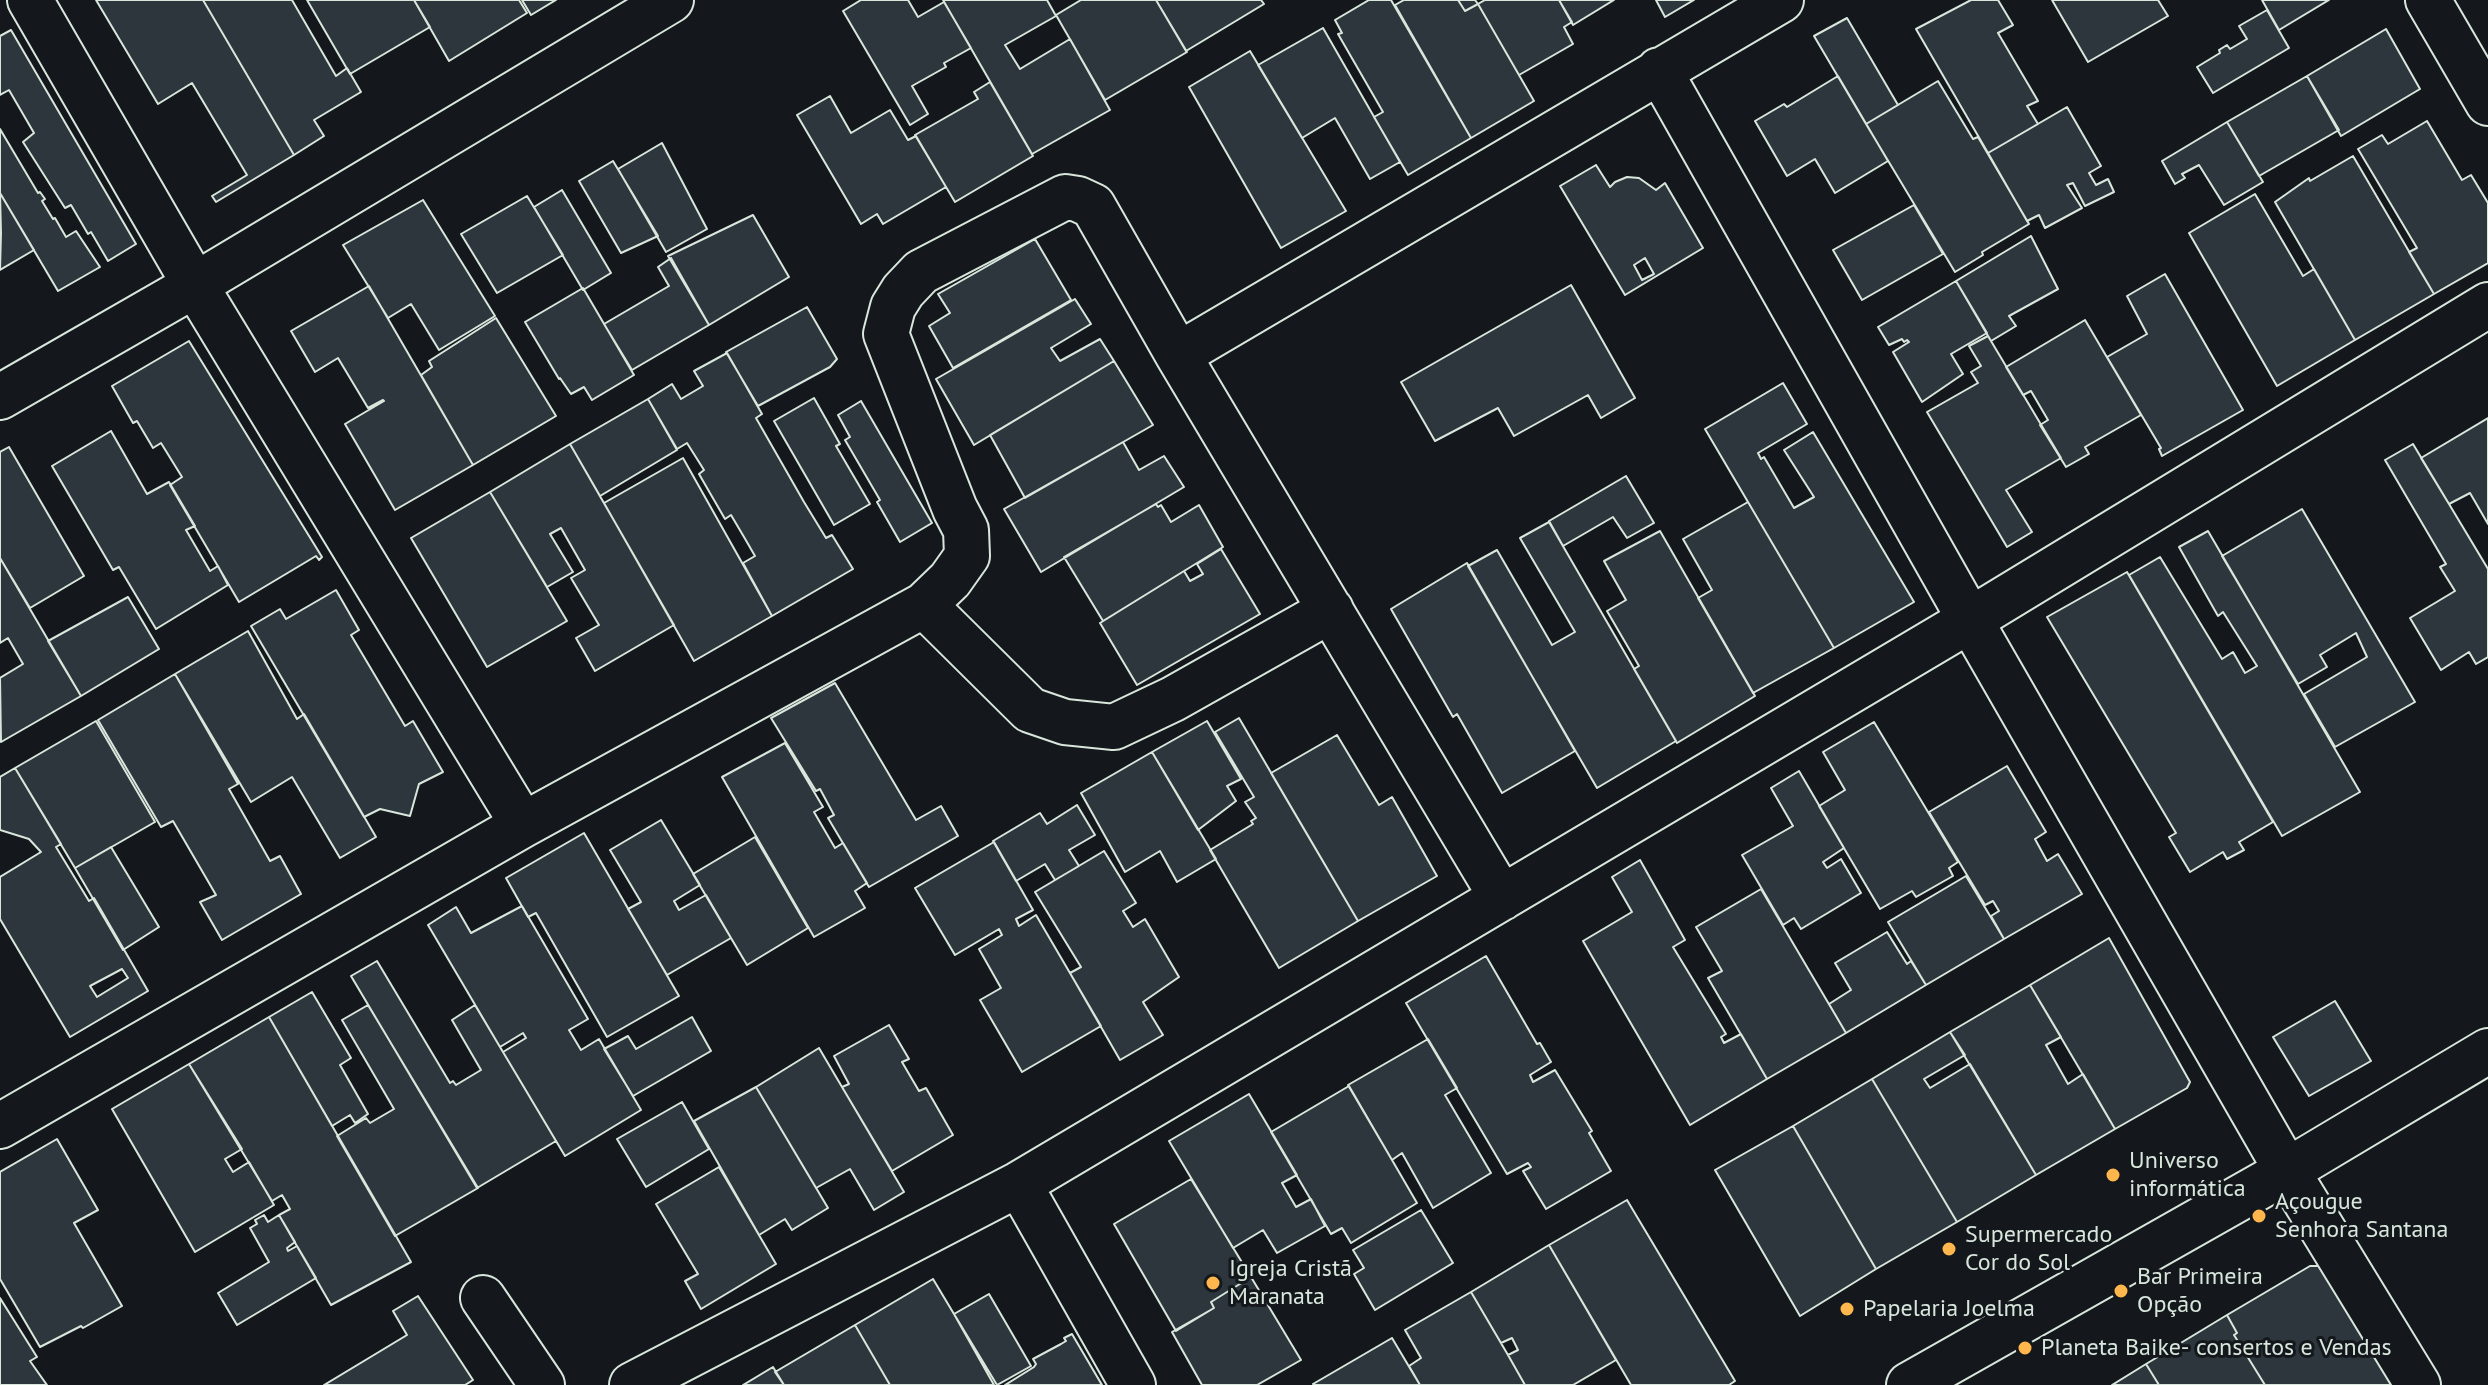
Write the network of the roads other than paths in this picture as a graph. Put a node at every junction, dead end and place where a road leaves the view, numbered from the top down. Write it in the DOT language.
graph roads {
  1 [pos="30,0"];
  2 [pos="671,0"];
  3 [pos="1781,0"];
  4 [pos="2428,0"];
  5 [pos="1659,70"];
  6 [pos="2488,103"];
  7 [pos="195,285"];
  8 [pos="2488,305"];
  9 [pos="1178,355"];
  10 [pos="0,397"];
  11 [pos="924,605"];
  12 [pos="1331,610"];
  13 [pos="1970,620"];
  14 [pos="523,825"];
  15 [pos="1502,898"];
  16 [pos="2488,1051"];
  17 [pos="0,1126"];
  18 [pos="2287,1171"];
  19 [pos="1019,1184"];
  20 [pos="483,1298"];
  21 [pos="542,1385"];
  22 [pos="632,1385"];
  23 [pos="1133,1385"];
  24 [pos="1909,1385"];
  25 [pos="2418,1385"];
  1 -- 7 [label="street"];
  2 -- 7 [label="street"];
  3 -- 5 [label="street"];
  4 -- 6 [label="street"];
  5 -- 9 [label="street"];
  5 -- 13 [label="street"];
  7 -- 10 [label="street"];
  7 -- 14 [label="street"];
  8 -- 13 [label="street"];
  9 -- 11 [label="street"];
  9 -- 12 [label="street"];
  11 -- 12 [label="street"];
  11 -- 14 [label="street"];
  12 -- 15 [label="street"];
  13 -- 15 [label="street"];
  13 -- 18 [label="street"];
  14 -- 17 [label="street"];
  15 -- 19 [label="street"];
  16 -- 18 [label="street"];
  18 -- 24 [label="street"];
  18 -- 25 [label="street"];
  19 -- 22 [label="street"];
  19 -- 23 [label="street"];
  20 -- 21 [label="street"];
}
